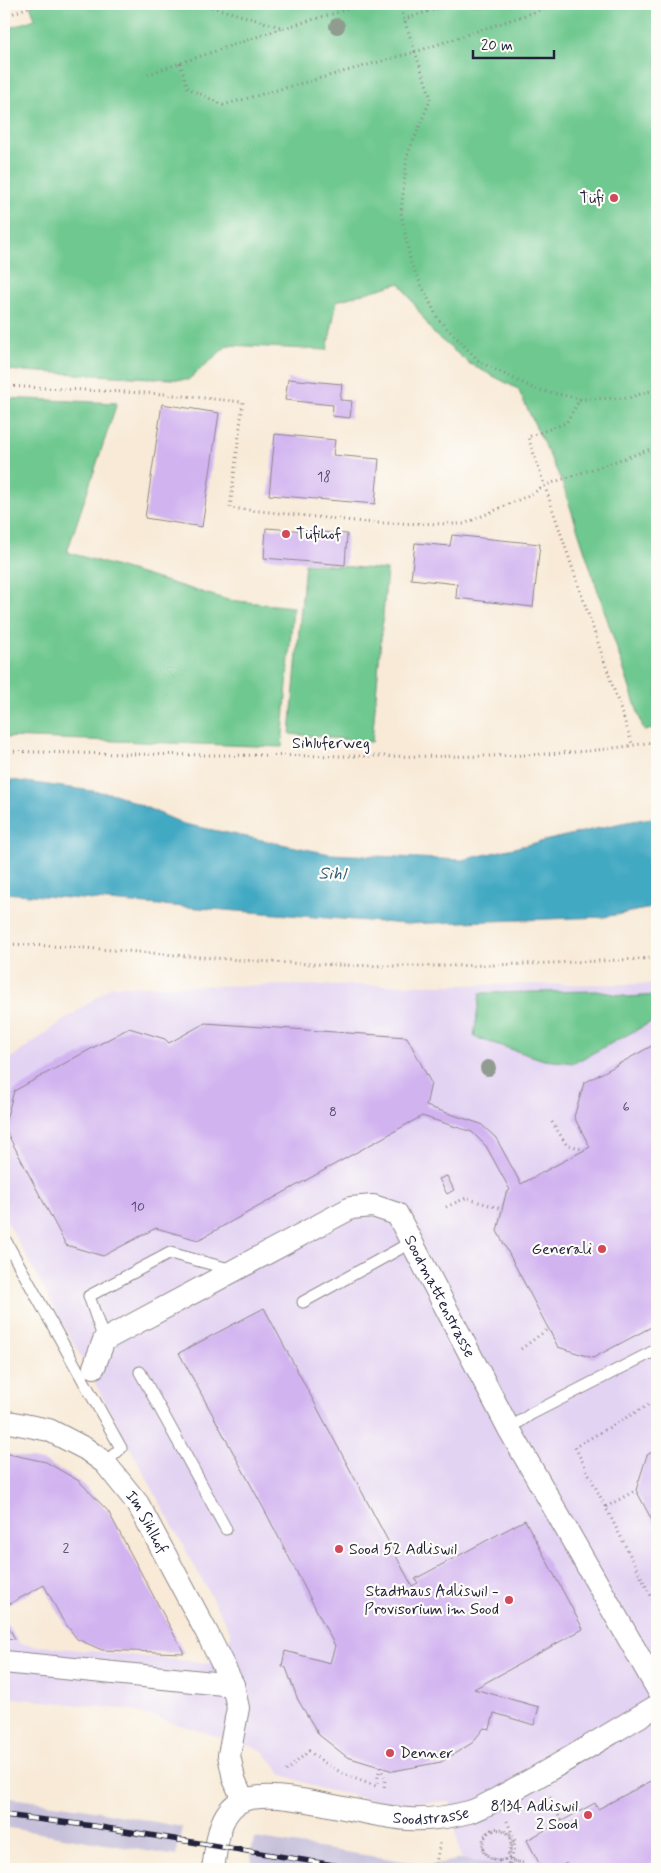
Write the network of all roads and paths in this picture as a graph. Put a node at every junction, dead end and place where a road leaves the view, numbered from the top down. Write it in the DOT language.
graph roads {
  1 [pos="36,4"];
  2 [pos="202,4"];
  3 [pos="366,4"];
  4 [pos="399,4"];
  5 [pos="452,4"];
  6 [pos="558,4"];
  7 [pos="4,17"];
  8 [pos="404,18"];
  9 [pos="284,28"];
  10 [pos="415,52"];
  11 [pos="180,63"];
  12 [pos="148,74"];
  13 [pos="4,386"];
  14 [pos="657,388"];
  15 [pos="580,399"];
  16 [pos="657,447"];
  17 [pos="543,486"];
  18 [pos="657,741"];
  19 [pos="632,746"];
  20 [pos="4,751"];
  21 [pos="4,944"];
  22 [pos="657,958"];
  23 [pos="552,1122"];
  24 [pos="585,1150"];
  25 [pos="446,1207"];
  26 [pos="502,1209"];
  27 [pos="4,1238"];
  28 [pos="410,1243"];
  29 [pos="233,1270"];
  30 [pos="303,1302"];
  31 [pos="548,1330"];
  32 [pos="104,1340"];
  33 [pos="521,1349"];
  34 [pos="654,1351"];
  35 [pos="86,1371"];
  36 [pos="140,1372"];
  37 [pos="657,1400"];
  38 [pos="4,1421"];
  39 [pos="509,1429"];
  40 [pos="49,1430"];
  41 [pos="4,1432"];
  42 [pos="104,1463"];
  43 [pos="636,1490"];
  44 [pos="606,1507"];
  45 [pos="226,1529"];
  46 [pos="657,1608"];
  47 [pos="4,1662"];
  48 [pos="233,1685"];
  49 [pos="657,1688"];
  50 [pos="657,1706"];
  51 [pos="286,1771"];
  52 [pos="548,1793"];
  53 [pos="383,1799"];
  54 [pos="243,1800"];
  55 [pos="505,1816"];
  56 [pos="561,1821"];
  57 [pos="441,1835"];
  58 [pos="511,1860"];
  59 [pos="523,1863"];
  60 [pos="217,1865"];
  61 [pos="435,1869"];
  62 [pos="508,1869"];
  1 -- 7 [label="path"];
  2 -- 9 [label="path"];
  3 -- 9 [label="path"];
  4 -- 8 [label="path"];
  5 -- 8 [label="path"];
  6 -- 10 [label="path"];
  8 -- 10 [label="path"];
  9 -- 11 [label="path"];
  10 -- 11 [label="path"];
  10 -- 15 [label="path"];
  11 -- 12 [label="path"];
  13 -- 17 [label="path"];
  14 -- 15 [label="path"];
  15 -- 17 [label="path"];
  16 -- 17 [label="path"];
  17 -- 19 [label="path"];
  18 -- 19 [label="path, Sihluferweg"];
  19 -- 20 [label="path, Sihluferweg"];
  21 -- 22 [label="path"];
  23 -- 24 [label="path"];
  25 -- 26 [label="path"];
  27 -- 35 [label="lane"];
  28 -- 29 [label="street, Soodmattenstrasse"];
  28 -- 30 [label="lane"];
  28 -- 39 [label="street, Soodmattenstrasse"];
  29 -- 32 [label="street, Soodmattenstrasse"];
  29 -- 32 [label="lane"];
  31 -- 33 [label="path"];
  32 -- 35 [label="street"];
  34 -- 39 [label="lane"];
  35 -- 42 [label="lane"];
  36 -- 45 [label="lane"];
  37 -- 44 [label="path"];
  38 -- 40 [label="street, Im Sihlhof"];
  39 -- 49 [label="street, Soodmattenstrasse"];
  40 -- 41 [label="lane"];
  40 -- 42 [label="street, Im Sihlhof"];
  42 -- 48 [label="street, Im Sihlhof"];
  43 -- 44 [label="path"];
  44 -- 46 [label="path"];
  47 -- 48 [label="street"];
  48 -- 54 [label="street, Im Sihlhof"];
  50 -- 54 [label="street, Soodstrasse"];
  51 -- 53 [label="path"];
  52 -- 56 [label="path"];
  54 -- 60 [label="street"];
  55 -- 58 [label="path"];
  57 -- 61 [label="path"];
  58 -- 58 [label="path, bridge"];
  58 -- 59 [label="path, bridge"];
  58 -- 62 [label="path, bridge"];
}
